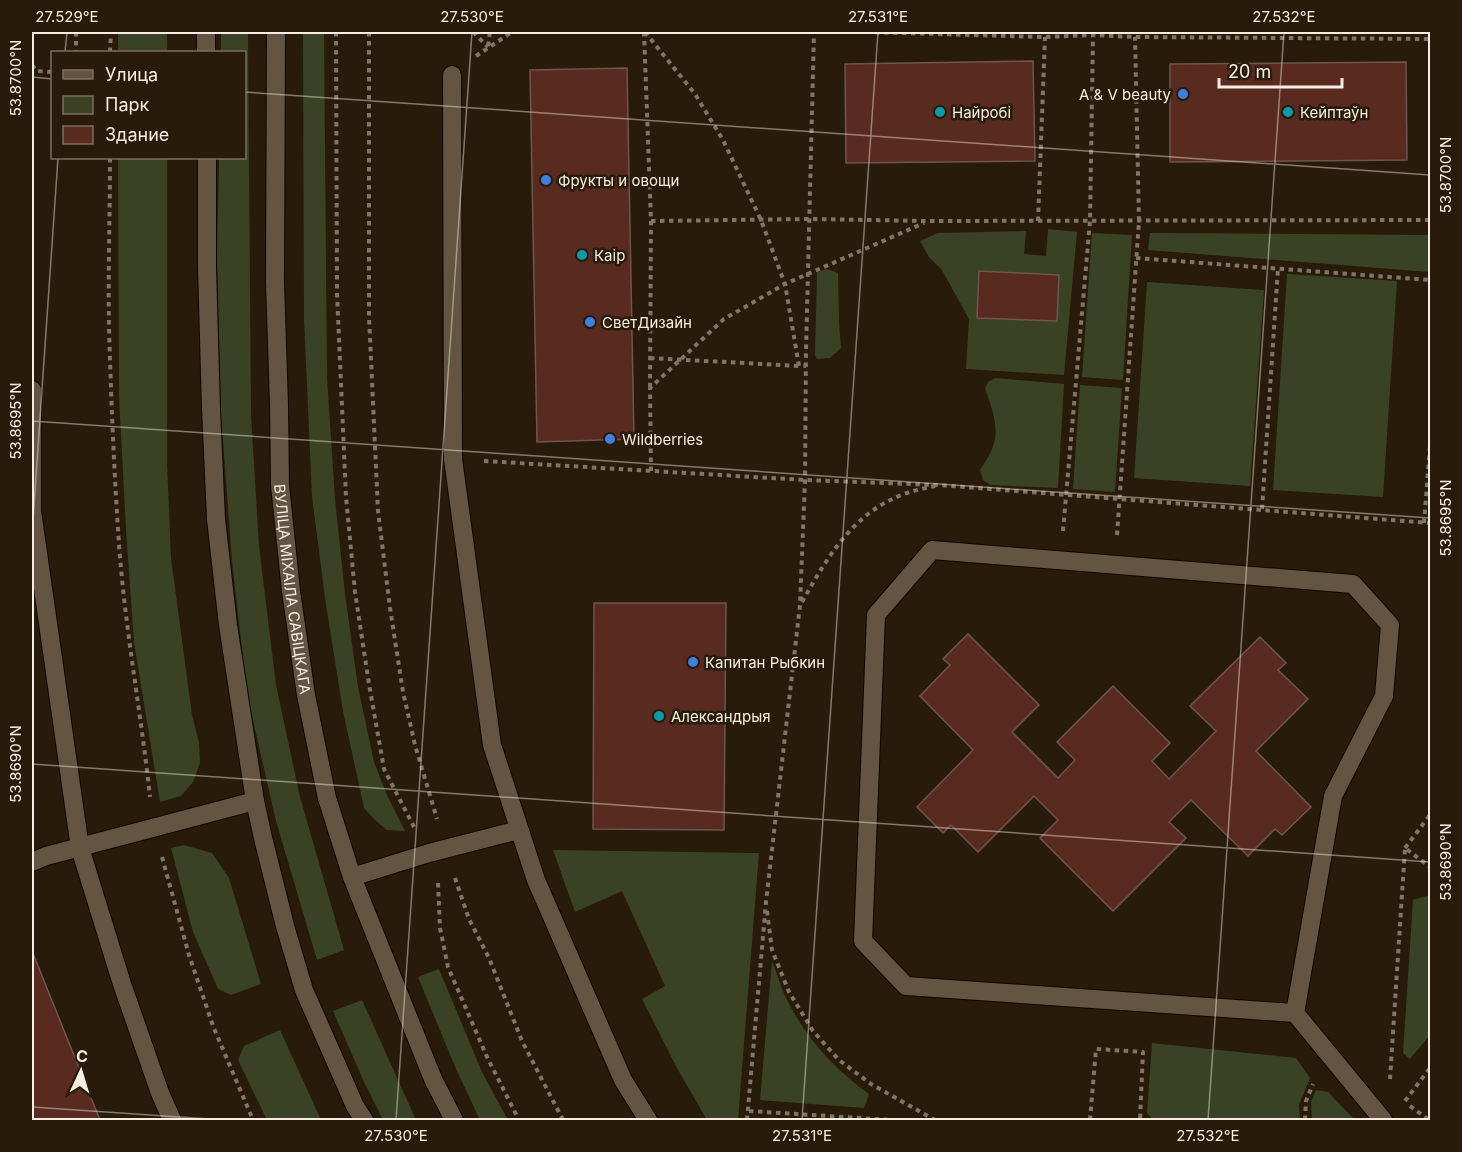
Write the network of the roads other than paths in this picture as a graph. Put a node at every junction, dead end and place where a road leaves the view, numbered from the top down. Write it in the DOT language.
graph roads {
  1 [pos="206,32"];
  2 [pos="276,32"];
  3 [pos="206,51"];
  4 [pos="452,75"];
  5 [pos="207,159"];
  6 [pos="32,390"];
  7 [pos="32,511"];
  8 [pos="255,801"];
  9 [pos="519,830"];
  10 [pos="80,848"];
  11 [pos="32,862"];
  12 [pos="352,877"];
  13 [pos="1295,1013"];
  14 [pos="172,1120"];
  15 [pos="364,1120"];
  16 [pos="454,1120"];
  17 [pos="648,1120"];
  18 [pos="1383,1120"];
  1 -- 3 [label="street"];
  2 -- 12 [label="street, ВУЛІЦА МІХАІЛА САВІЦКАГА"];
  4 -- 9 [label="street"];
  5 -- 8 [label="street"];
  6 -- 7 [label="street"];
  7 -- 10 [label="street"];
  8 -- 10 [label="street"];
  8 -- 15 [label="street"];
  9 -- 12 [label="street"];
  9 -- 17 [label="street"];
  10 -- 11 [label="street"];
  10 -- 14 [label="street"];
  12 -- 16 [label="street, ВУЛІЦА МІХАІЛА САВІЦКАГА"];
  13 -- 13 [label="street"];
  13 -- 18 [label="street"];
}
